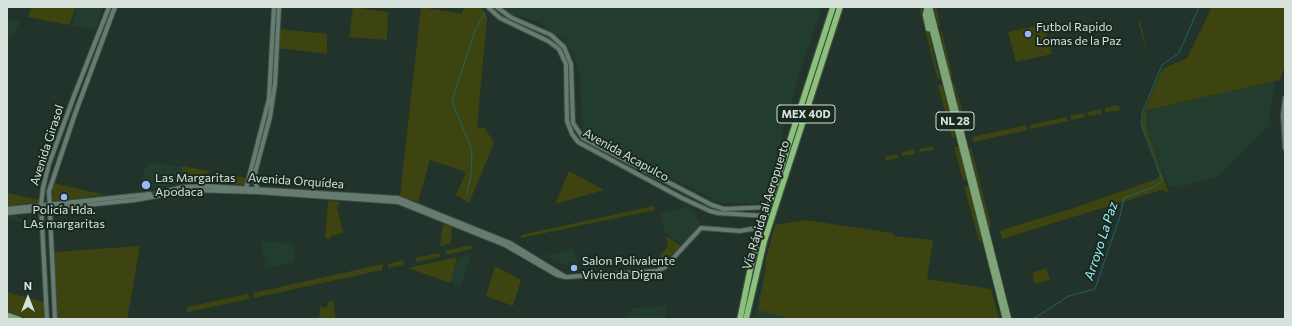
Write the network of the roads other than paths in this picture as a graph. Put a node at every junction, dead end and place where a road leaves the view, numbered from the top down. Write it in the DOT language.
graph roads {
  1 [pos="109,7"];
  2 [pos="115,7"];
  3 [pos="274,7"];
  4 [pos="279,7"];
  5 [pos="488,7"];
  6 [pos="497,7"];
  7 [pos="833,7"];
  8 [pos="840,7"];
  9 [pos="927,7"];
  10 [pos="933,28"];
  11 [pos="1285,98"];
  12 [pos="1285,148"];
  13 [pos="245,189"];
  14 [pos="258,190"];
  15 [pos="134,195"];
  16 [pos="103,200"];
  17 [pos="129,200"];
  18 [pos="49,206"];
  19 [pos="41,207"];
  20 [pos="769,207"];
  21 [pos="7,209"];
  22 [pos="757,209"];
  23 [pos="7,213"];
  24 [pos="757,214"];
  25 [pos="766,216"];
  26 [pos="762,226"];
  27 [pos="7,316"];
  28 [pos="12,319"];
  29 [pos="16,319"];
  30 [pos="19,319"];
  31 [pos="47,319"];
  32 [pos="55,319"];
  33 [pos="740,319"];
  34 [pos="746,319"];
  35 [pos="1005,319"];
  36 [pos="1009,319"];
  1 -- 19 [label="street, Avenida Girasol"];
  2 -- 18 [label="street, Avenida Girasol"];
  3 -- 13 [label="street"];
  4 -- 14 [label="street"];
  5 -- 24 [label="street, Avenida Acapulco"];
  6 -- 22 [label="street, Avenida Acapulco"];
  7 -- 20 [label="highway, MEX 40D"];
  8 -- 34 [label="highway, Vía Rápida al Aeropuerto / MEX 40D"];
  9 -- 10 [label="main road, NL 28"];
  10 -- 35 [label="main road, NL 28"];
  10 -- 36 [label="main road"];
  11 -- 12 [label="street"];
  13 -- 14 [label="street, Avenida Orquídea"];
  13 -- 15 [label="street, Avenida Orquídea"];
  13 -- 17 [label="street, Avenida Orquídea"];
  14 -- 26 [label="street, Avenida Orquídea"];
  15 -- 16 [label="street, Avenida Orquídea"];
  15 -- 17 [label="street"];
  16 -- 17 [label="street, Avenida Orquídea"];
  16 -- 18 [label="street, Avenida Orquídea"];
  18 -- 19 [label="street, Avenida Orquídea"];
  18 -- 32 [label="street, Avenida Girasol"];
  19 -- 21 [label="street, Avenida Orquídea"];
  19 -- 23 [label="street, Avenida Orquídea"];
  19 -- 31 [label="street, Avenida Girasol"];
  20 -- 22 [label="street, Avenida Acapulco"];
  20 -- 25 [label="highway, MEX 40D"];
  22 -- 24 [label="street"];
  24 -- 25 [label="street, Avenida Acapulco"];
  25 -- 26 [label="highway, MEX 40D"];
  26 -- 33 [label="highway, MEX 40D"];
  27 -- 28 [label="main road"];
  27 -- 29 [label="main road"];
  27 -- 30 [label="main road"];
}
